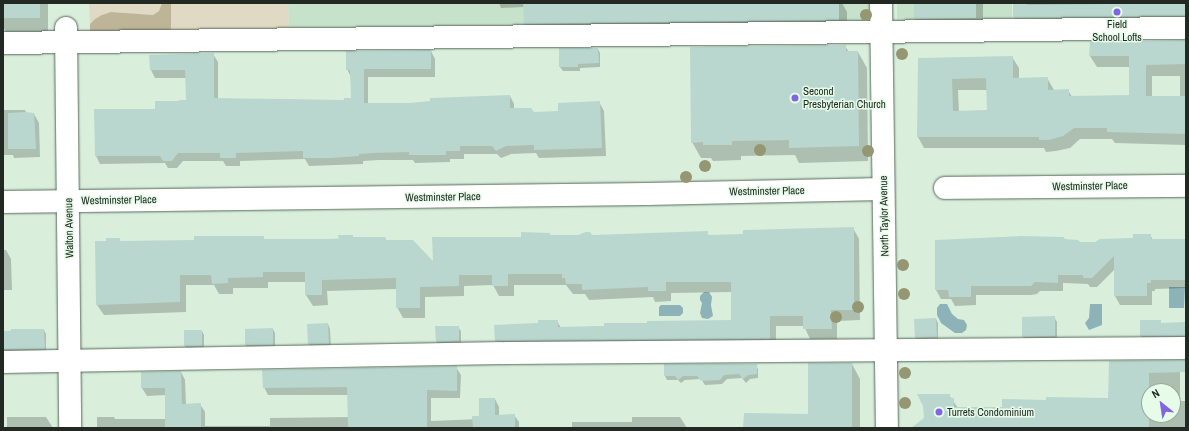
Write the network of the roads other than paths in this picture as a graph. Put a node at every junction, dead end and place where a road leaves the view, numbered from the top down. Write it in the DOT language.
graph roads {
  1 [pos="881,3"];
  2 [pos="1186,28"];
  3 [pos="881,32"];
  4 [pos="66,35"];
  5 [pos="3,43"];
  6 [pos="1186,186"];
  7 [pos="945,188"];
  8 [pos="883,189"];
  9 [pos="69,200"];
  10 [pos="3,202"];
  11 [pos="1186,348"];
  12 [pos="886,350"];
  13 [pos="3,362"];
  14 [pos="70,362"];
  15 [pos="70,428"];
  16 [pos="887,428"];
  1 -- 3 [label="street, North Taylor Avenue"];
  2 -- 3 [label="street"];
  3 -- 4 [label="street"];
  3 -- 8 [label="street, North Taylor Avenue"];
  4 -- 5 [label="street"];
  4 -- 9 [label="street, Walton Avenue"];
  6 -- 7 [label="street, Westminster Place"];
  8 -- 9 [label="street, Westminster Place"];
  8 -- 12 [label="street, North Taylor Avenue"];
  9 -- 10 [label="street, Westminster Place"];
  9 -- 14 [label="street, Walton Avenue"];
  11 -- 12 [label="street"];
  12 -- 14 [label="street"];
  12 -- 16 [label="street, North Taylor Avenue"];
  13 -- 14 [label="street"];
  14 -- 15 [label="street, Walton Avenue"];
}
